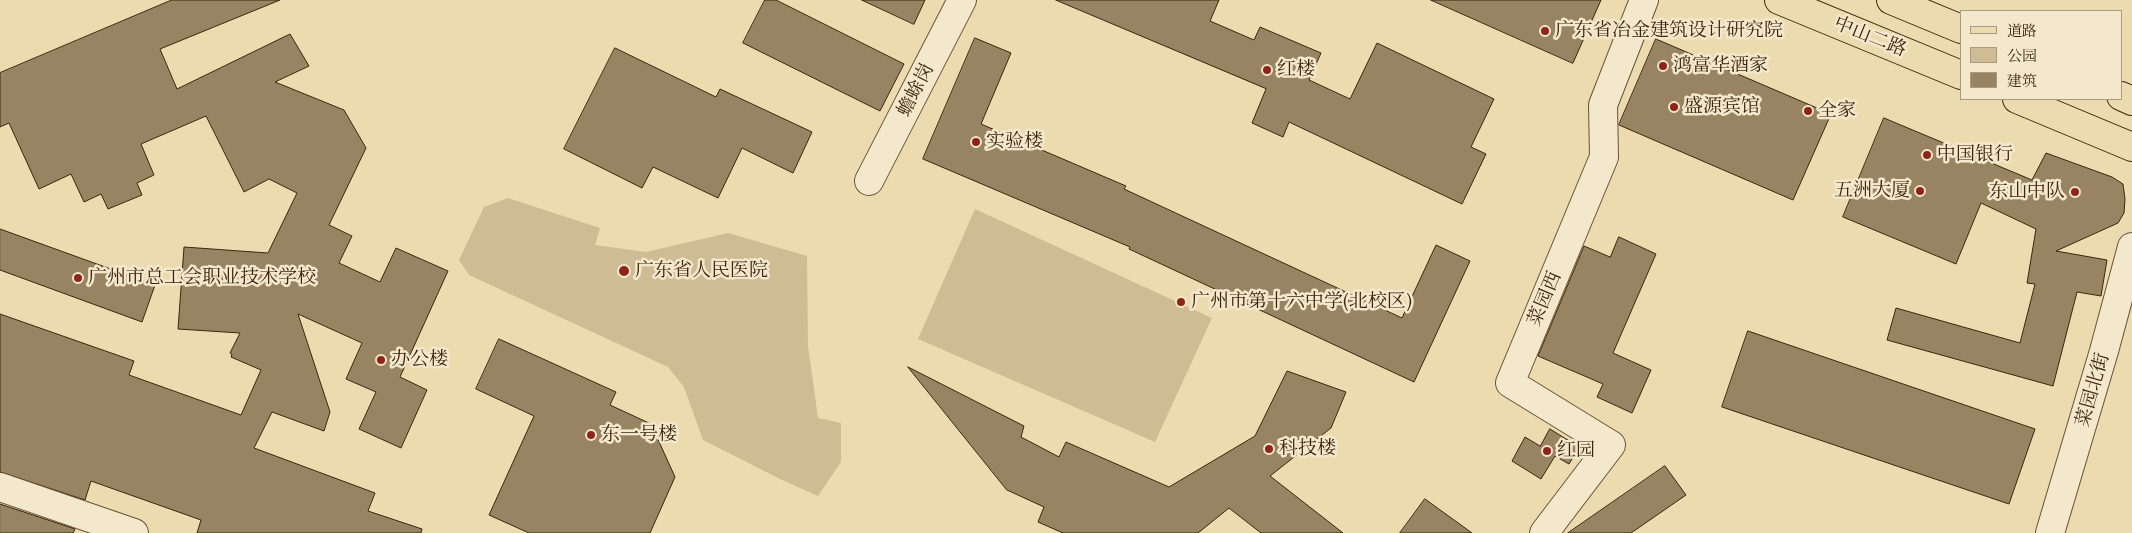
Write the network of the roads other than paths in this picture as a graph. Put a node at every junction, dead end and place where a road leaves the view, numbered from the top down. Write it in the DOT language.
graph roads {
  1 [pos="962,0"];
  2 [pos="1644,0"];
  3 [pos="1779,0"];
  4 [pos="1891,0"];
  5 [pos="1960,29"];
  6 [pos="1960,75"];
  7 [pos="2019,100"];
  8 [pos="2132,147"];
  9 [pos="869,181"];
  10 [pos="2132,247"];
  11 [pos="0,487"];
  12 [pos="134,533"];
  13 [pos="1544,533"];
  14 [pos="2050,533"];
  1 -- 9 [label="street, 蟾蜍岗"];
  2 -- 13 [label="street, 菜园西"];
  3 -- 6 [label="main road, 中山二路"];
  4 -- 5 [label="main road"];
  7 -- 8 [label="main road"];
  10 -- 14 [label="street, 菜园北街"];
  11 -- 12 [label="street"];
}
